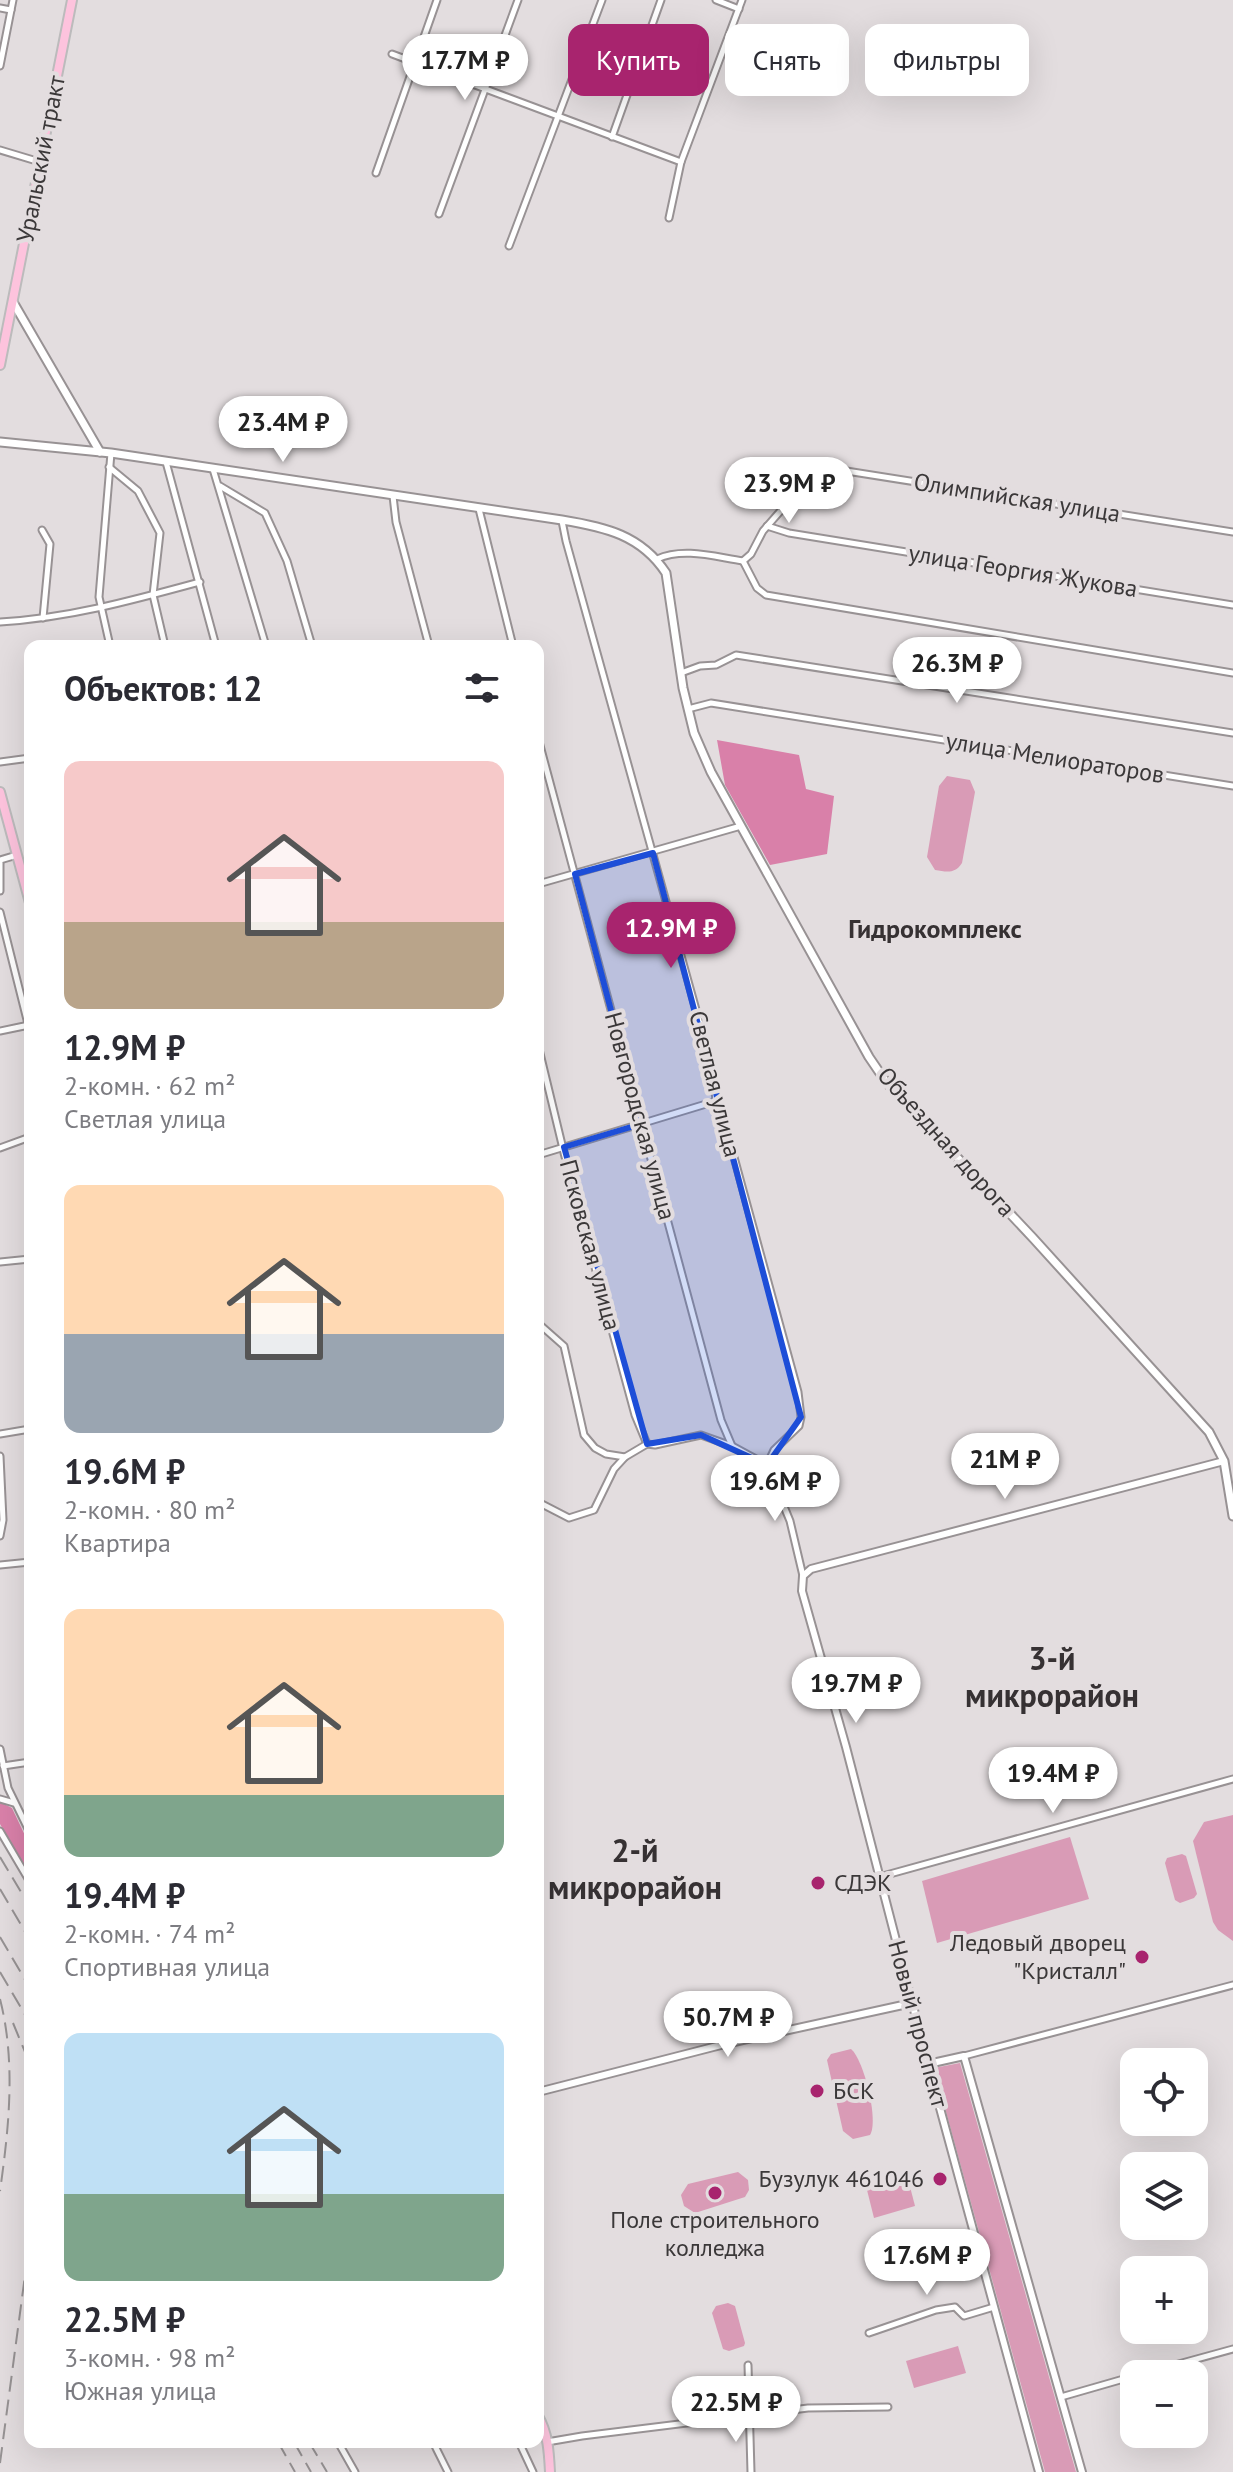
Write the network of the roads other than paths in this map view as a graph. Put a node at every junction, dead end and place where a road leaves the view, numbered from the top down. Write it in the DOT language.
graph roads {
  1 [pos="13,0"];
  2 [pos="72,0"];
  3 [pos="437,0"];
  4 [pos="518,0"];
  5 [pos="602,0"];
  6 [pos="661,0"];
  7 [pos="716,0"];
  8 [pos="742,0"];
  9 [pos="0,8"];
  10 [pos="739,9"];
  11 [pos="11,10"];
  12 [pos="392,54"];
  13 [pos="415,63"];
  14 [pos="0,66"];
  15 [pos="485,89"];
  16 [pos="558,116"];
  17 [pos="612,137"];
  18 [pos="0,150"];
  19 [pos="681,162"];
  20 [pos="41,163"];
  21 [pos="376,173"];
  22 [pos="439,214"];
  23 [pos="669,218"];
  24 [pos="509,246"];
  25 [pos="13,302"];
  26 [pos="1,360"];
  27 [pos="0,442"];
  28 [pos="100,452"];
  29 [pos="111,453"];
  30 [pos="166,462"];
  31 [pos="109,467"];
  32 [pos="213,469"];
  33 [pos="220,486"];
  34 [pos="393,496"];
  35 [pos="479,509"];
  36 [pos="562,520"];
  37 [pos="767,526"];
  38 [pos="42,530"];
  39 [pos="1233,532"];
  40 [pos="657,559"];
  41 [pos="743,561"];
  42 [pos="200,582"];
  43 [pos="153,595"];
  44 [pos="1233,605"];
  45 [pos="100,609"];
  46 [pos="43,618"];
  47 [pos="0,622"];
  48 [pos="108,640"];
  49 [pos="164,640"];
  50 [pos="214,640"];
  51 [pos="264,640"];
  52 [pos="310,640"];
  53 [pos="427,640"];
  54 [pos="512,640"];
  55 [pos="681,673"];
  56 [pos="1233,673"];
  57 [pos="688,709"];
  58 [pos="1233,733"];
  59 [pos="24,759"];
  60 [pos="544,760"];
  61 [pos="0,762"];
  62 [pos="1233,786"];
  63 [pos="0,792"];
  64 [pos="742,826"];
  65 [pos="653,853"];
  66 [pos="17,855"];
  67 [pos="0,862"];
  68 [pos="575,874"];
  69 [pos="24,877"];
  70 [pos="544,882"];
  71 [pos="0,891"];
  72 [pos="0,912"];
  73 [pos="24,1006"];
  74 [pos="24,1026"];
  75 [pos="0,1031"];
  76 [pos="544,1069"];
  77 [pos="716,1101"];
  78 [pos="641,1124"];
  79 [pos="24,1139"];
  80 [pos="564,1147"];
  81 [pos="0,1148"];
  82 [pos="544,1153"];
  83 [pos="24,1260"];
  84 [pos="0,1262"];
  85 [pos="544,1328"];
  86 [pos="24,1430"];
  87 [pos="0,1434"];
  88 [pos="647,1444"];
  89 [pos="732,1446"];
  90 [pos="0,1456"];
  91 [pos="625,1457"];
  92 [pos="1233,1458"];
  93 [pos="1224,1461"];
  94 [pos="767,1465"];
  95 [pos="544,1505"];
  96 [pos="1233,1516"];
  97 [pos="0,1536"];
  98 [pos="24,1563"];
  99 [pos="0,1565"];
  100 [pos="803,1576"];
  101 [pos="0,1749"];
  102 [pos="24,1763"];
  103 [pos="3,1766"];
  104 [pos="1233,1779"];
  105 [pos="6,1780"];
  106 [pos="0,1790"];
  107 [pos="0,1799"];
  108 [pos="16,1804"];
  109 [pos="24,1821"];
  110 [pos="0,1831"];
  111 [pos="24,1872"];
  112 [pos="879,1877"];
  113 [pos="1233,1985"];
  114 [pos="912,2003"];
  115 [pos="964,2056"];
  116 [pos="928,2064"];
  117 [pos="544,2090"];
  118 [pos="994,2307"];
  119 [pos="869,2333"];
  120 [pos="1233,2349"];
  121 [pos="1193,2360"];
  122 [pos="748,2365"];
  123 [pos="1120,2380"];
  124 [pos="1061,2397"];
  125 [pos="888,2407"];
  126 [pos="750,2415"];
  127 [pos="544,2433"];
  128 [pos="547,2442"];
  129 [pos="341,2448"];
  130 [pos="436,2448"];
  131 [pos="522,2448"];
  132 [pos="355,2472"];
  133 [pos="448,2472"];
  134 [pos="533,2472"];
  135 [pos="550,2472"];
  136 [pos="751,2472"];
  137 [pos="1039,2472"];
  138 [pos="1082,2472"];
  1 -- 11 [label="street"];
  2 -- 20 [label="main road, Уральский тракт"];
  3 -- 13 [label="street"];
  4 -- 15 [label="street"];
  5 -- 16 [label="street"];
  6 -- 17 [label="street"];
  7 -- 10 [label="street"];
  8 -- 10 [label="street"];
  9 -- 11 [label="street"];
  10 -- 19 [label="street"];
  11 -- 14 [label="street"];
  12 -- 13 [label="street"];
  13 -- 15 [label="street"];
  13 -- 21 [label="street"];
  15 -- 16 [label="street"];
  15 -- 22 [label="street"];
  16 -- 17 [label="street"];
  16 -- 24 [label="street"];
  17 -- 19 [label="street"];
  18 -- 20 [label="street"];
  19 -- 23 [label="street"];
  20 -- 25 [label="main road, Уральский тракт"];
  25 -- 26 [label="main road, Уральский тракт"];
  25 -- 28 [label="main road"];
  27 -- 28 [label="main road"];
  28 -- 29 [label="main road"];
  29 -- 30 [label="main road"];
  29 -- 31 [label="street"];
  30 -- 32 [label="main road"];
  30 -- 42 [label="street"];
  31 -- 43 [label="street"];
  31 -- 45 [label="street"];
  32 -- 33 [label="street"];
  32 -- 34 [label="main road"];
  33 -- 51 [label="street"];
  33 -- 52 [label="street"];
  34 -- 35 [label="main road"];
  34 -- 53 [label="street"];
  35 -- 36 [label="main road"];
  35 -- 54 [label="street"];
  36 -- 40 [label="main road"];
  36 -- 65 [label="street, Светлая улица"];
  37 -- 39 [label="street, Олимпийская улица"];
  37 -- 41 [label="street"];
  37 -- 44 [label="street, улица Георгия Жукова"];
  38 -- 46 [label="street"];
  40 -- 41 [label="street"];
  40 -- 55 [label="main road, Объездная дорога"];
  41 -- 56 [label="street"];
  42 -- 43 [label="street"];
  42 -- 50 [label="street"];
  43 -- 45 [label="street"];
  43 -- 49 [label="street"];
  45 -- 46 [label="street"];
  45 -- 48 [label="street"];
  46 -- 47 [label="street"];
  55 -- 57 [label="main road, Объездная дорога"];
  55 -- 58 [label="street"];
  57 -- 62 [label="street, улица Мелиораторов"];
  57 -- 64 [label="main road, Объездная дорога"];
  59 -- 61 [label="street"];
  60 -- 68 [label="street, Новгородская улица"];
  63 -- 66 [label="main road"];
  64 -- 65 [label="street"];
  64 -- 93 [label="main road, Объездная дорога"];
  65 -- 68 [label="street"];
  65 -- 77 [label="street, Светлая улица"];
  66 -- 67 [label="street"];
  66 -- 69 [label="main road"];
  67 -- 71 [label="street"];
  68 -- 70 [label="street"];
  68 -- 78 [label="street, Новгородская улица"];
  72 -- 73 [label="street"];
  74 -- 75 [label="street"];
  76 -- 80 [label="street, Псковская улица"];
  77 -- 78 [label="street"];
  77 -- 94 [label="street, Светлая улица"];
  78 -- 80 [label="street"];
  78 -- 89 [label="street, Новгородская улица"];
  79 -- 81 [label="street"];
  80 -- 82 [label="street"];
  80 -- 88 [label="street, Псковская улица"];
  83 -- 84 [label="street"];
  85 -- 91 [label="street"];
  86 -- 87 [label="street"];
  88 -- 89 [label="street"];
  88 -- 91 [label="street"];
  89 -- 94 [label="street"];
  90 -- 97 [label="street"];
  91 -- 95 [label="street"];
  92 -- 93 [label="street"];
  93 -- 96 [label="main road, Объездная дорога"];
  93 -- 100 [label="street"];
  94 -- 100 [label="street"];
  98 -- 99 [label="street"];
  100 -- 112 [label="street, Новый проспект"];
  101 -- 103 [label="street"];
  102 -- 103 [label="street"];
  103 -- 105 [label="street"];
  104 -- 112 [label="street"];
  105 -- 106 [label="street"];
  105 -- 108 [label="street"];
  107 -- 108 [label="street"];
  108 -- 109 [label="street"];
  110 -- 111 [label="street"];
  112 -- 114 [label="street, Новый проспект"];
  113 -- 115 [label="street"];
  114 -- 116 [label="street, Новый проспект"];
  114 -- 117 [label="street"];
  115 -- 116 [label="street"];
  115 -- 124 [label="street"];
  116 -- 118 [label="street, Новый проспект"];
  118 -- 119 [label="street"];
  118 -- 137 [label="street, Новый проспект"];
  120 -- 121 [label="street"];
  122 -- 126 [label="street"];
  123 -- 124 [label="street"];
  124 -- 138 [label="street"];
  125 -- 126 [label="street"];
  126 -- 128 [label="street"];
  126 -- 136 [label="street"];
  127 -- 128 [label="main road"];
  128 -- 135 [label="main road"];
  129 -- 132 [label="street"];
  130 -- 133 [label="street"];
  131 -- 134 [label="street"];
}
